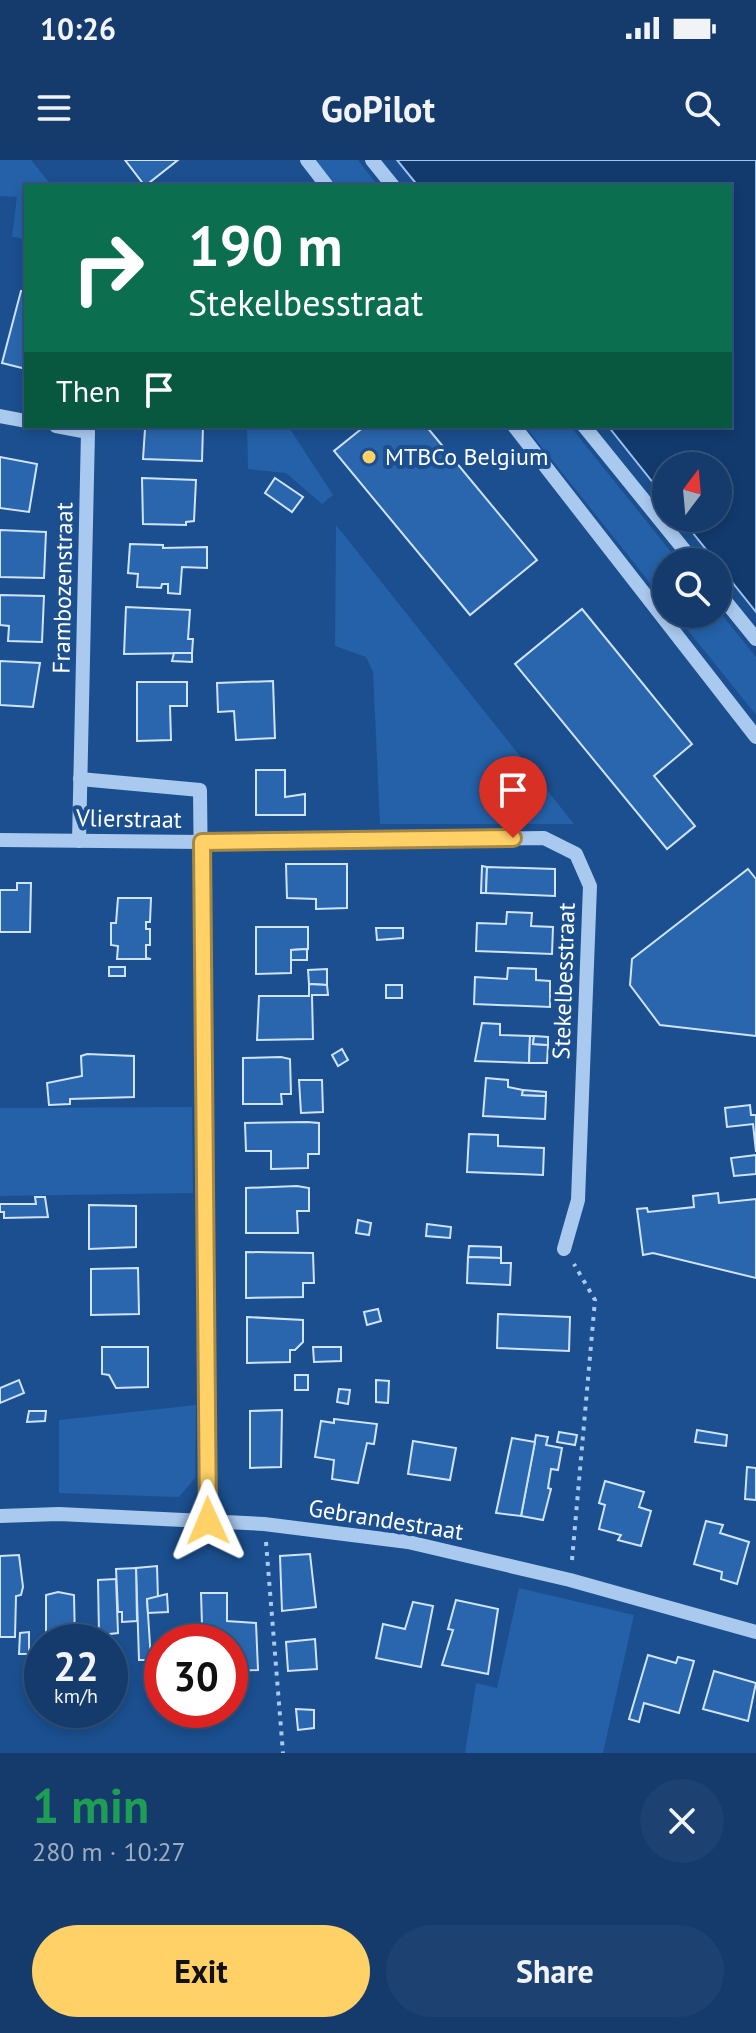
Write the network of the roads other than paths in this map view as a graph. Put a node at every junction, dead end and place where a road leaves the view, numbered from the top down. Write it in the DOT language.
graph roads {
  1 [pos="307,160"];
  2 [pos="372,160"];
  3 [pos="325,184"];
  4 [pos="391,184"];
  5 [pos="0,416"];
  6 [pos="24,421"];
  7 [pos="67,428"];
  8 [pos="516,428"];
  9 [pos="586,428"];
  10 [pos="683,548"];
  11 [pos="732,609"];
  12 [pos="756,639"];
  13 [pos="756,737"];
  14 [pos="80,779"];
  15 [pos="0,840"];
  16 [pos="79,841"];
  17 [pos="202,842"];
  18 [pos="564,1249"];
  19 [pos="0,1516"];
  20 [pos="208,1521"];
  21 [pos="756,1632"];
  1 -- 3 [label="street"];
  2 -- 4 [label="street"];
  5 -- 6 [label="street"];
  7 -- 14 [label="street, Frambozenstraat"];
  8 -- 13 [label="street"];
  9 -- 10 [label="street"];
  11 -- 12 [label="street"];
  14 -- 16 [label="street, Frambozenstraat"];
  14 -- 17 [label="street"];
  15 -- 16 [label="street, Vlierstraat"];
  16 -- 17 [label="street, Vlierstraat"];
  17 -- 18 [label="street, Stekelbesstraat"];
  17 -- 20 [label="street, Vlierstraat"];
  19 -- 20 [label="street, Gebrandestraat"];
  20 -- 21 [label="street, Gebrandestraat"];
}
